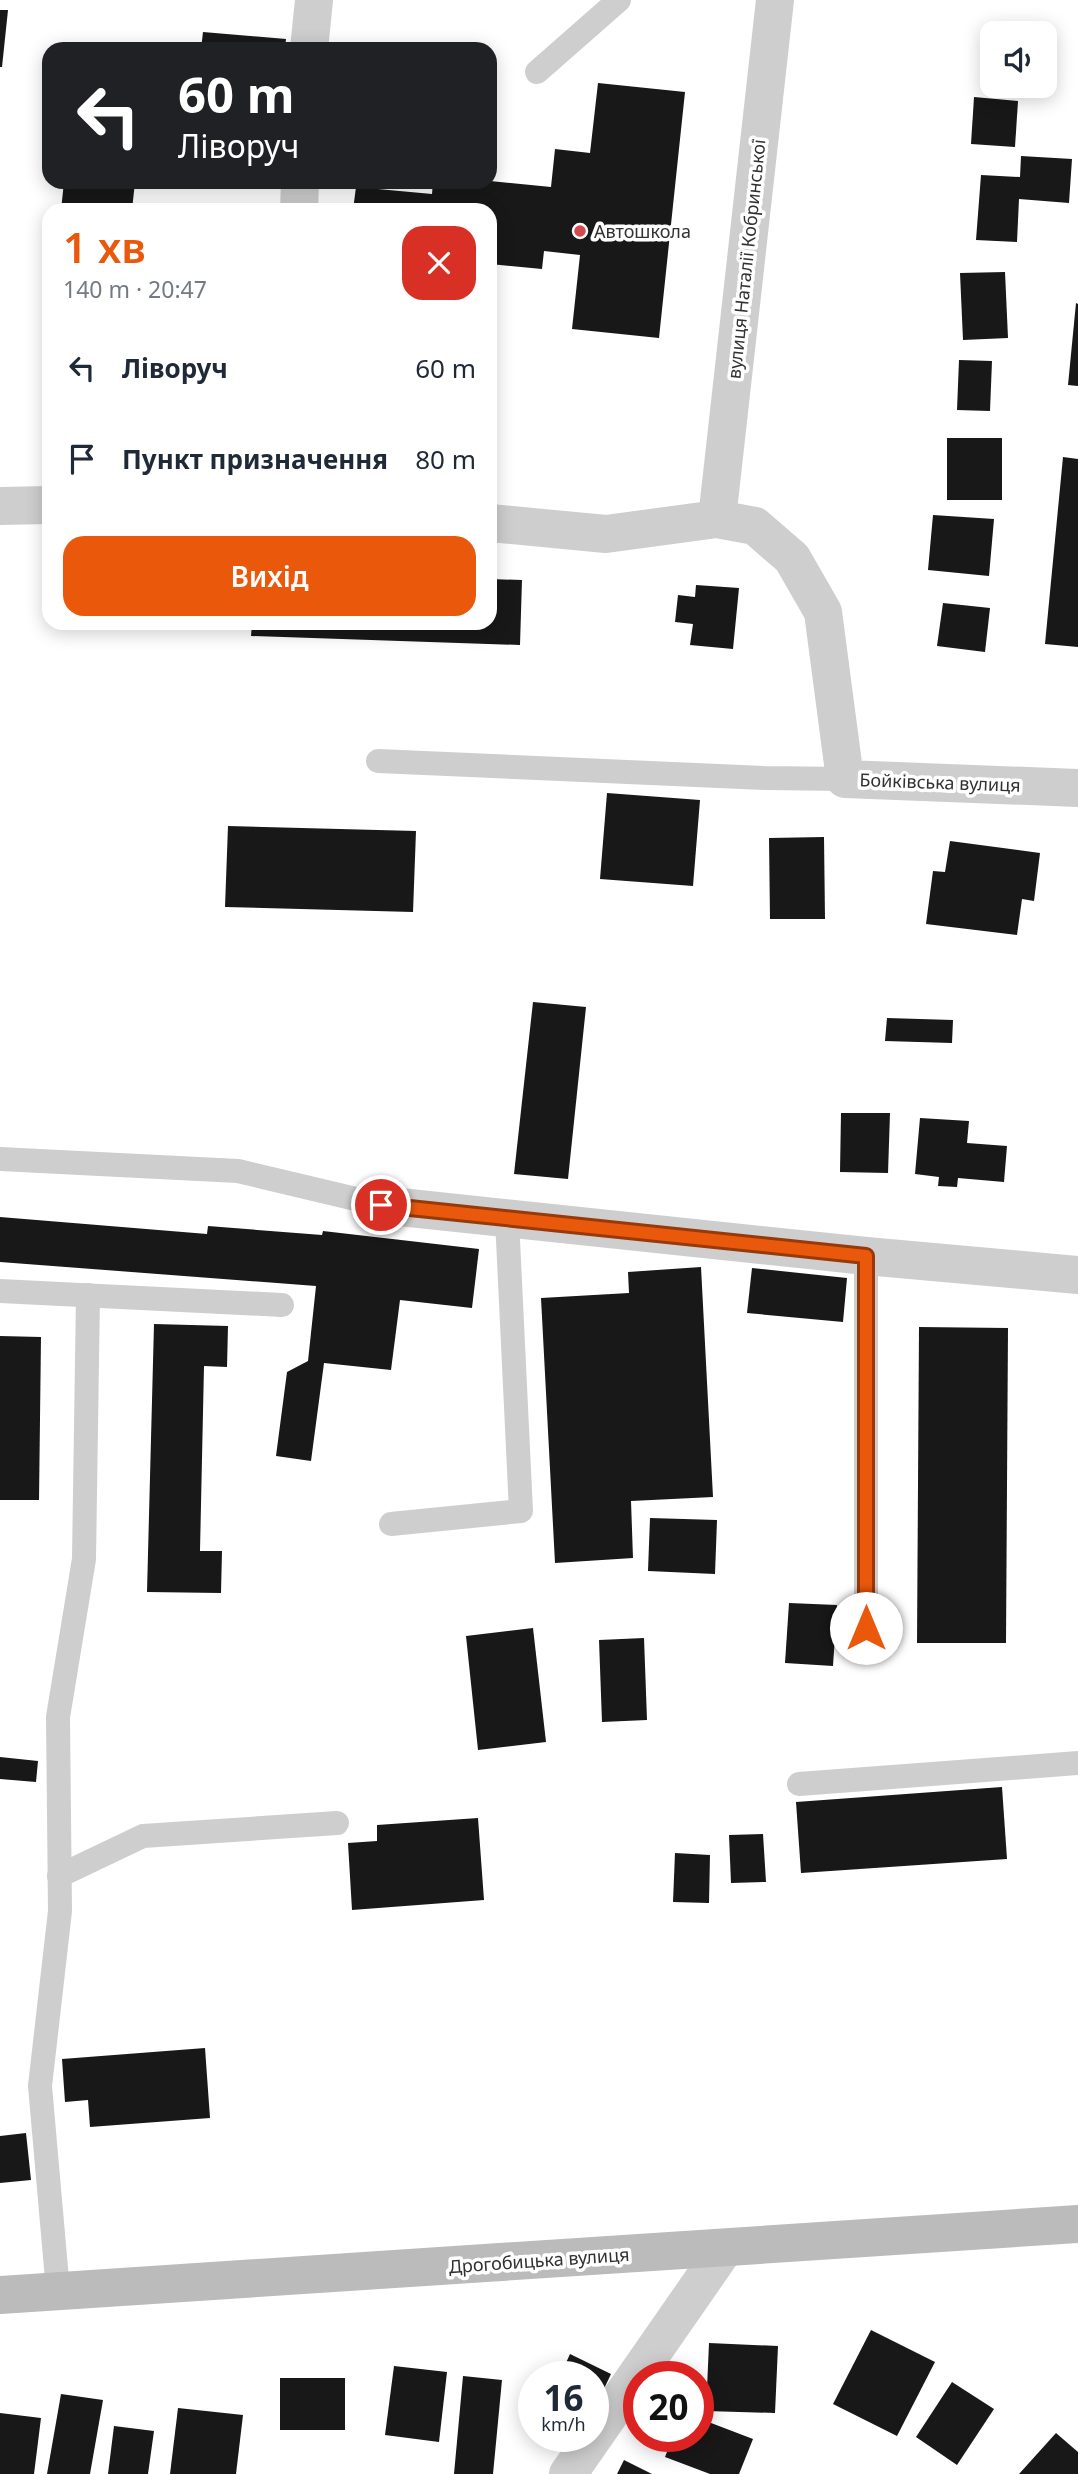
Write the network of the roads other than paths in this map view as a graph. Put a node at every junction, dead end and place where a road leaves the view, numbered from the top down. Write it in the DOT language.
graph roads {
  1 [pos="314,0"];
  2 [pos="619,0"];
  3 [pos="775,0"];
  4 [pos="310,42"];
  5 [pos="537,72"];
  6 [pos="42,505"];
  7 [pos="0,506"];
  8 [pos="717,519"];
  9 [pos="497,524"];
  10 [pos="378,761"];
  11 [pos="845,779"];
  12 [pos="1078,788"];
  13 [pos="0,1159"];
  14 [pos="381,1205"];
  15 [pos="507,1219"];
  16 [pos="866,1256"];
  17 [pos="1078,1275"];
  18 [pos="0,1291"];
  19 [pos="88,1296"];
  20 [pos="282,1305"];
  21 [pos="391,1524"];
  22 [pos="866,1628"];
  23 [pos="1078,1762"];
  24 [pos="799,1784"];
  25 [pos="337,1822"];
  26 [pos="59,1876"];
  27 [pos="1078,2224"];
  28 [pos="725,2248"];
  29 [pos="58,2291"];
  30 [pos="0,2295"];
  31 [pos="568,2474"];
  1 -- 4 [label="street"];
  2 -- 5 [label="lane"];
  3 -- 8 [label="street, вулиця Наталії Кобринської"];
  6 -- 7 [label="street"];
  8 -- 9 [label="street, Бойківська вулиця"];
  8 -- 11 [label="street, Бойківська вулиця"];
  10 -- 11 [label="lane"];
  11 -- 12 [label="street, Бойківська вулиця"];
  13 -- 14 [label="lane"];
  14 -- 15 [label="street"];
  15 -- 16 [label="street"];
  15 -- 21 [label="lane"];
  16 -- 17 [label="street"];
  16 -- 22 [label="lane"];
  18 -- 19 [label="lane"];
  19 -- 20 [label="lane"];
  19 -- 26 [label="lane"];
  23 -- 24 [label="lane"];
  25 -- 26 [label="lane"];
  26 -- 29 [label="lane"];
  27 -- 28 [label="main road, Дрогобицька вулиця"];
  28 -- 29 [label="main road, Дрогобицька вулиця"];
  28 -- 31 [label="street"];
  29 -- 30 [label="main road, Дрогобицька вулиця"];
}
